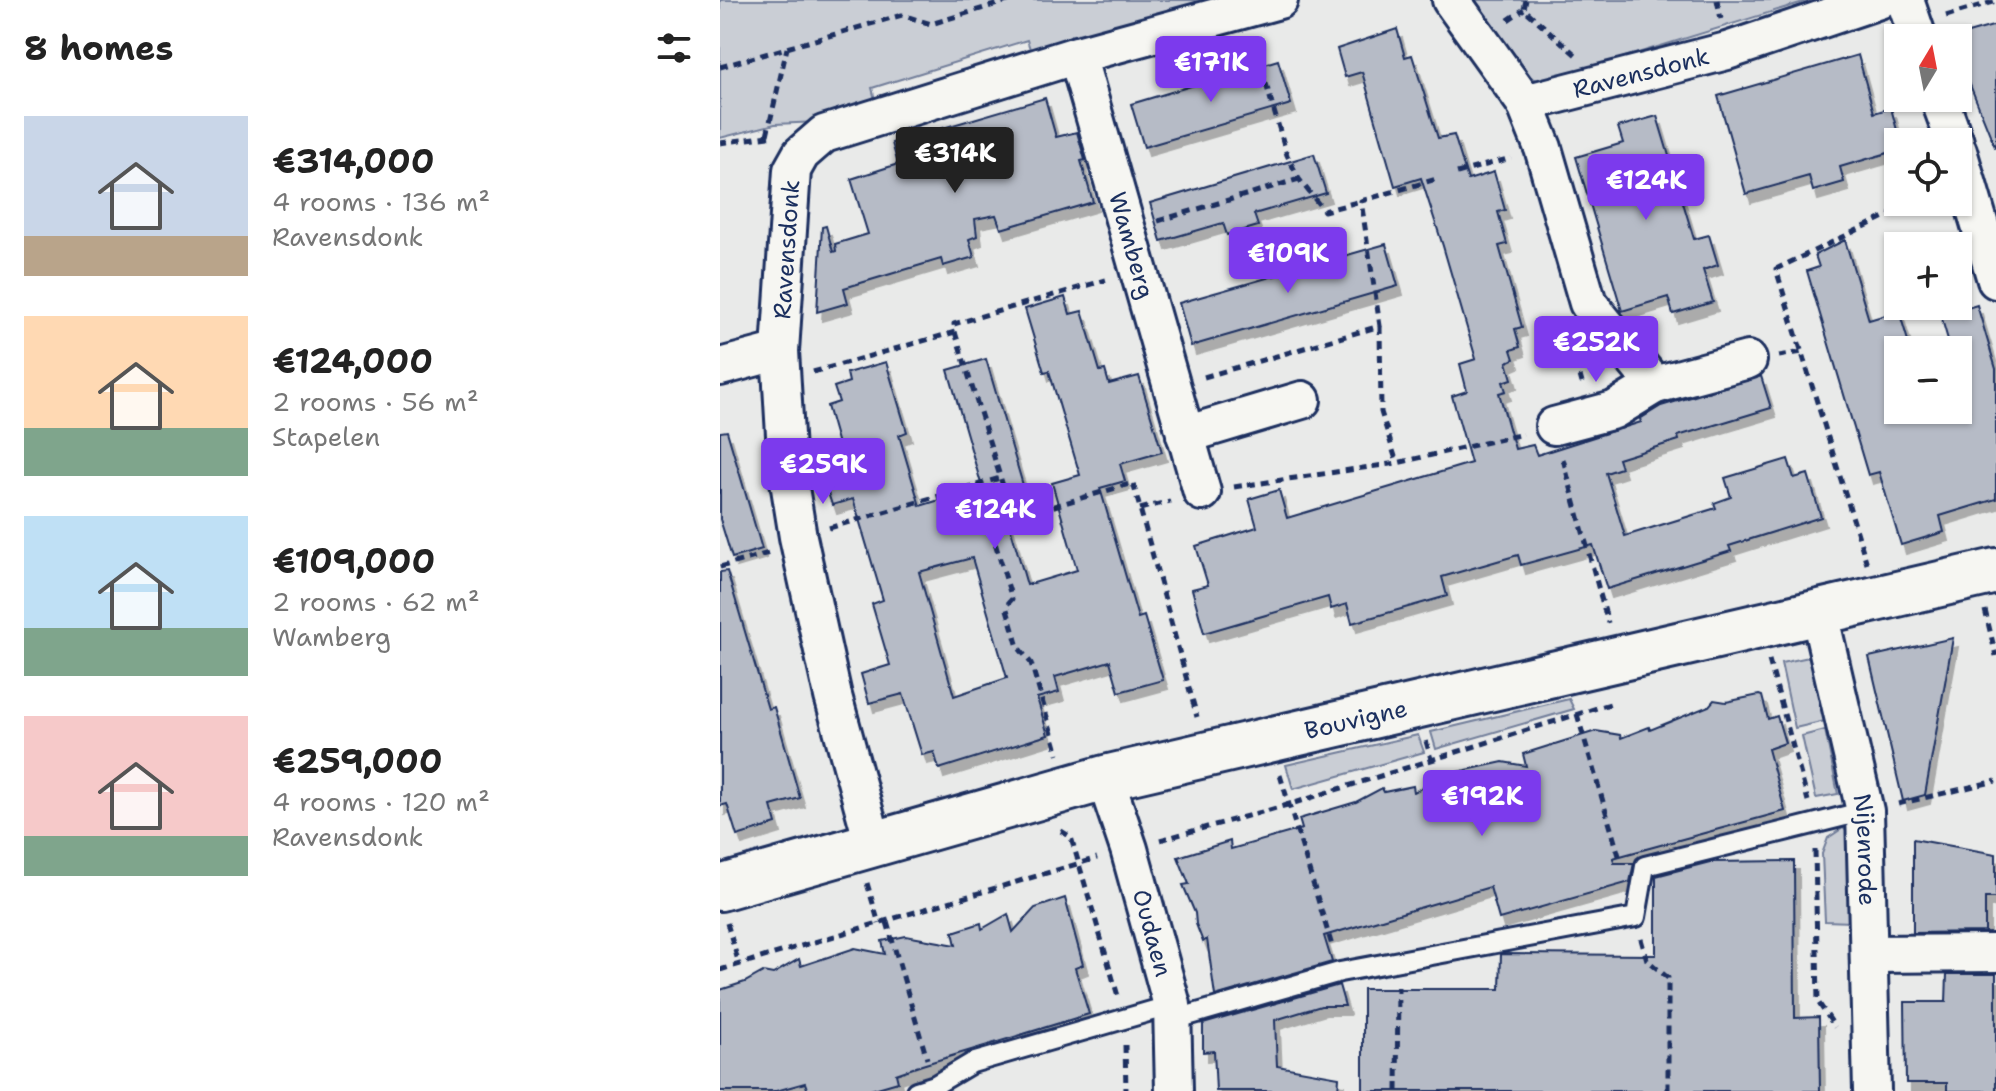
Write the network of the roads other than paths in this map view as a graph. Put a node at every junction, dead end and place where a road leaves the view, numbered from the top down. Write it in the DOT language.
graph roads {
  1 [pos="1279,0"];
  2 [pos="1451,0"];
  3 [pos="1879,0"];
  4 [pos="1077,55"];
  5 [pos="1525,103"];
  6 [pos="1972,199"];
  7 [pos="1996,280"];
  8 [pos="1748,360"];
  9 [pos="781,366"];
  10 [pos="720,367"];
  11 [pos="1655,385"];
  12 [pos="1302,400"];
  13 [pos="1554,426"];
  14 [pos="1185,435"];
  15 [pos="1202,492"];
  16 [pos="1996,571"];
  17 [pos="1819,613"];
  18 [pos="1086,783"];
  19 [pos="1865,811"];
  20 [pos="873,843"];
  21 [pos="722,900"];
  22 [pos="1996,953"];
  23 [pos="1871,954"];
  24 [pos="1172,1012"];
  25 [pos="916,1091"];
  26 [pos="1174,1091"];
  27 [pos="1872,1091"];
  1 -- 4 [label="street, Ravensdonk"];
  2 -- 5 [label="street"];
  3 -- 5 [label="street, Ravensdonk"];
  4 -- 9 [label="street, Ravensdonk"];
  4 -- 14 [label="street, Wamberg"];
  5 -- 11 [label="street"];
  6 -- 7 [label="street"];
  8 -- 11 [label="street"];
  9 -- 10 [label="street"];
  9 -- 20 [label="street, Ravensdonk"];
  11 -- 13 [label="street"];
  12 -- 14 [label="street"];
  14 -- 15 [label="street, Wamberg"];
  16 -- 17 [label="street, Bouvigne"];
  17 -- 18 [label="street, Bouvigne"];
  17 -- 19 [label="street, Nijenrode"];
  18 -- 20 [label="street, Bouvigne"];
  18 -- 24 [label="street, Oudaen"];
  19 -- 23 [label="street, Nijenrode"];
  19 -- 24 [label="lane"];
  20 -- 21 [label="street, Bouvigne"];
  22 -- 23 [label="street"];
  23 -- 27 [label="street, Nijenrode"];
  24 -- 25 [label="lane"];
  24 -- 26 [label="street, Oudaen"];
}
